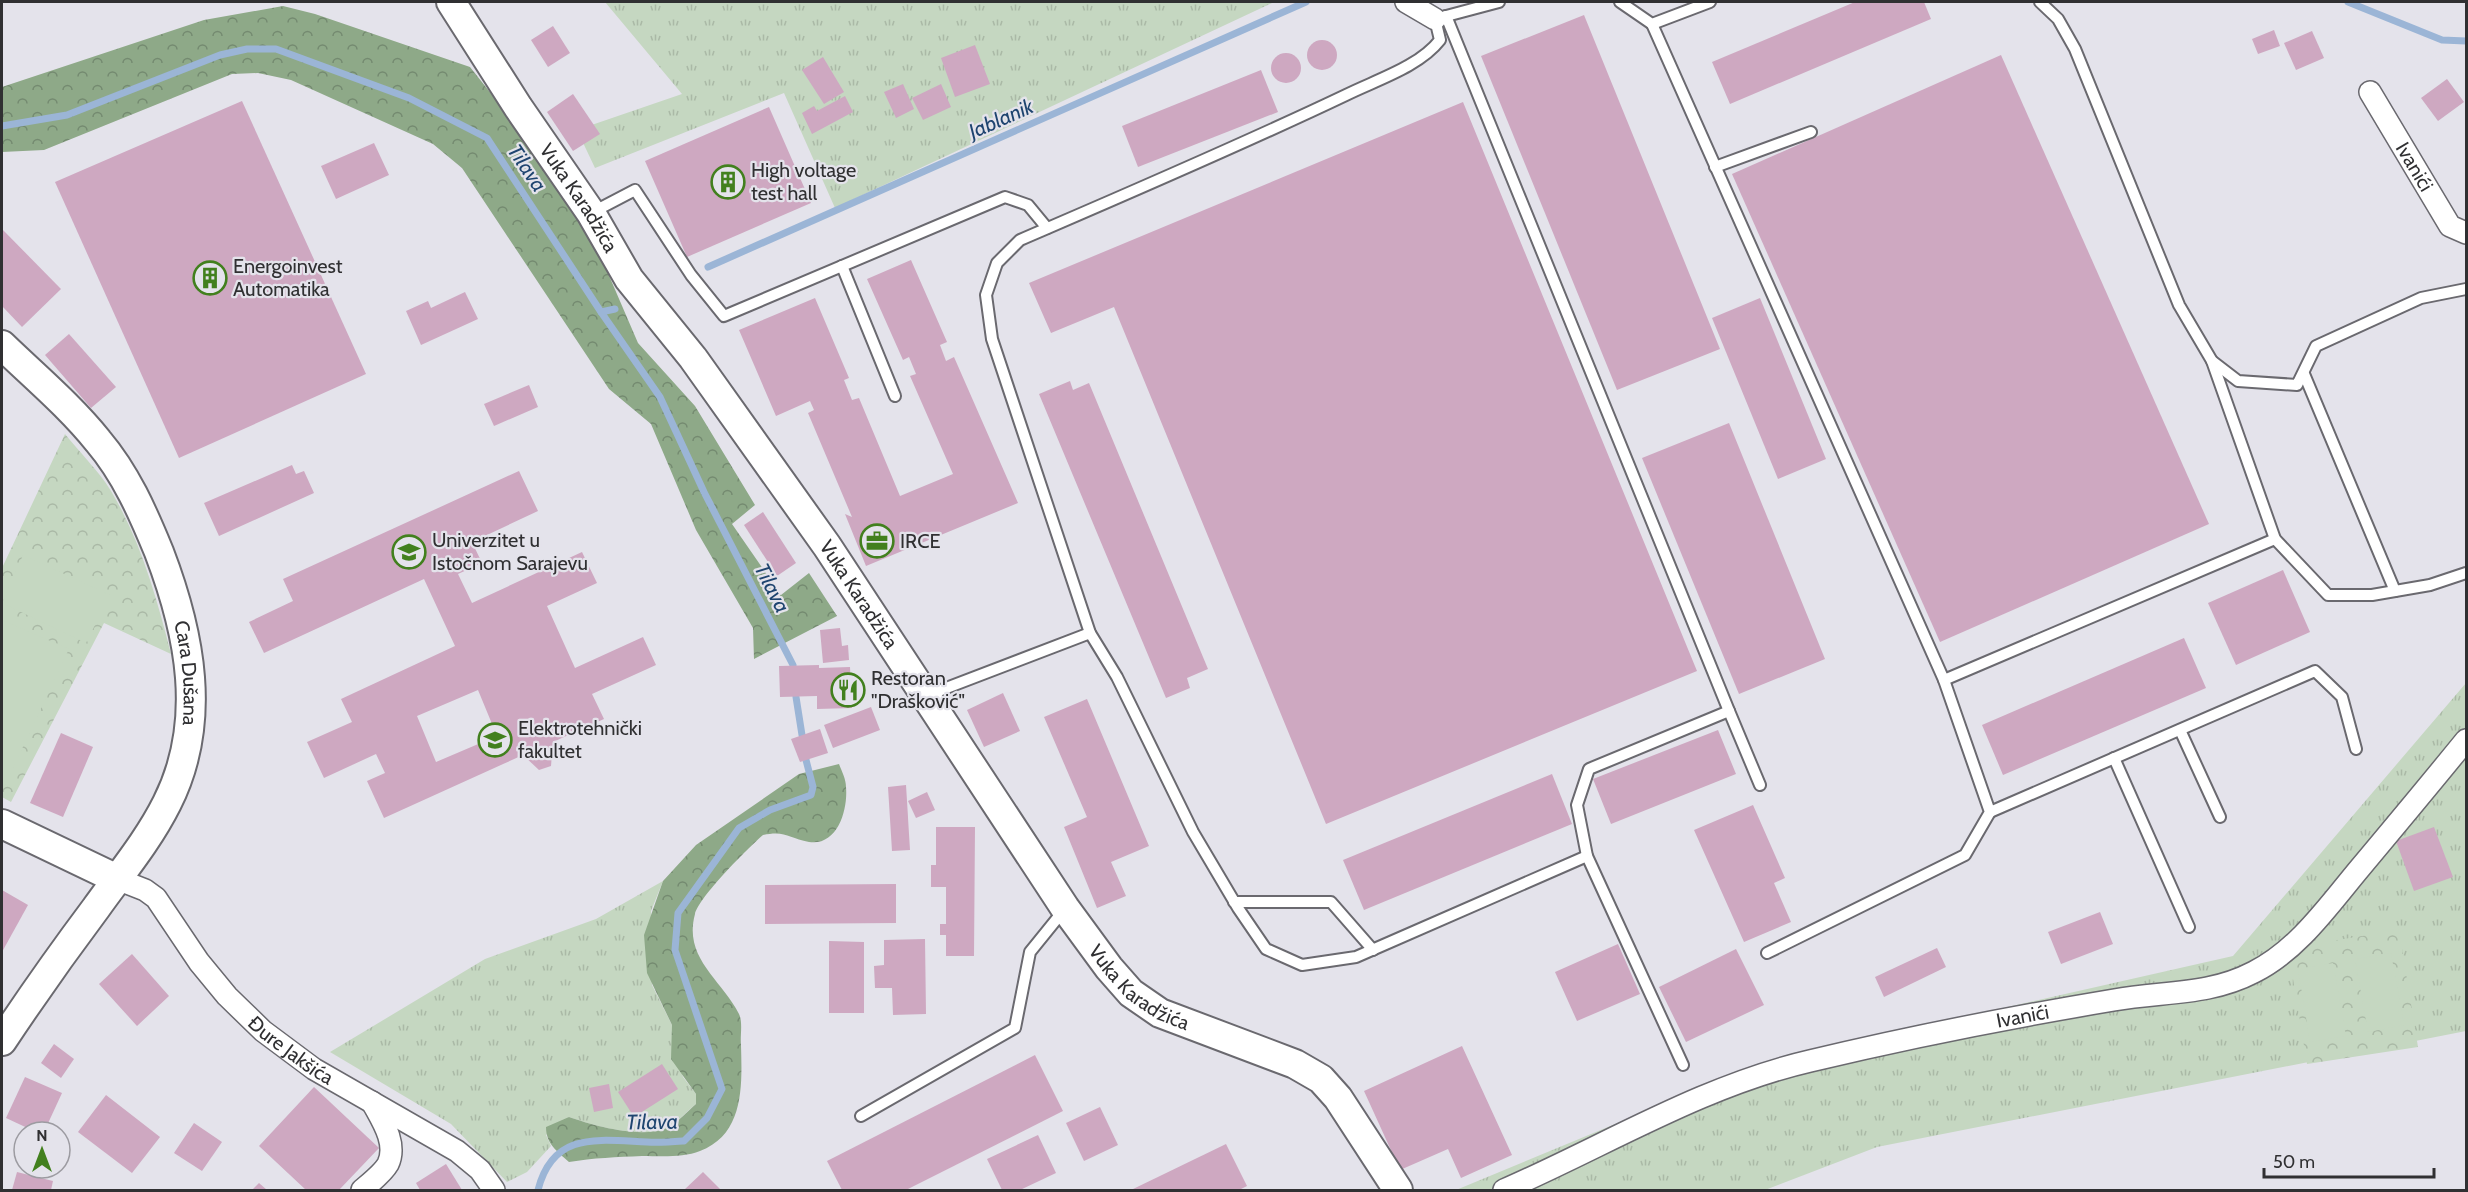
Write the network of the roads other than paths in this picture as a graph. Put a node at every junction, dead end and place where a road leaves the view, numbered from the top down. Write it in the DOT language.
graph roads {
  1 [pos="451,2"];
  2 [pos="1406,2"];
  3 [pos="1499,2"];
  4 [pos="1620,2"];
  5 [pos="1710,2"];
  6 [pos="2040,2"];
  7 [pos="1441,17"];
  8 [pos="1652,24"];
  9 [pos="2370,92"];
  10 [pos="1811,132"];
  11 [pos="1715,167"];
  12 [pos="591,213"];
  13 [pos="1047,228"];
  14 [pos="2466,233"];
  15 [pos="842,266"];
  16 [pos="2466,289"];
  17 [pos="2,345"];
  18 [pos="2212,361"];
  19 [pos="2304,374"];
  20 [pos="895,396"];
  21 [pos="2275,539"];
  22 [pos="2466,573"];
  23 [pos="2395,591"];
  24 [pos="1090,633"];
  25 [pos="1944,680"];
  26 [pos="925,696"];
  27 [pos="1729,711"];
  28 [pos="2180,730"];
  29 [pos="2466,740"];
  30 [pos="2356,749"];
  31 [pos="2114,758"];
  32 [pos="1760,785"];
  33 [pos="1990,812"];
  34 [pos="2220,817"];
  35 [pos="2,824"];
  36 [pos="1587,856"];
  37 [pos="117,879"];
  38 [pos="1234,902"];
  39 [pos="1065,908"];
  40 [pos="2189,927"];
  41 [pos="1373,950"];
  42 [pos="1767,953"];
  43 [pos="2,1041"];
  44 [pos="1683,1065"];
  45 [pos="372,1101"];
  46 [pos="861,1116"];
  47 [pos="362,1191"];
  48 [pos="494,1191"];
  49 [pos="1398,1191"];
  50 [pos="1504,1191"];
  1 -- 12 [label="street, Vuka Karadžića"];
  2 -- 7 [label="street"];
  3 -- 7 [label="lane"];
  4 -- 8 [label="lane"];
  5 -- 8 [label="lane"];
  6 -- 18 [label="lane"];
  7 -- 13 [label="lane"];
  7 -- 27 [label="lane"];
  8 -- 11 [label="lane"];
  9 -- 14 [label="street, Ivanići"];
  10 -- 11 [label="lane"];
  11 -- 25 [label="lane"];
  12 -- 15 [label="lane"];
  12 -- 26 [label="street, Vuka Karadžića"];
  13 -- 15 [label="lane"];
  13 -- 24 [label="lane"];
  15 -- 20 [label="lane"];
  16 -- 19 [label="lane"];
  17 -- 37 [label="street, Cara Dušana"];
  18 -- 19 [label="lane"];
  18 -- 21 [label="lane"];
  19 -- 23 [label="lane"];
  21 -- 23 [label="lane"];
  21 -- 25 [label="lane"];
  22 -- 23 [label="lane"];
  24 -- 26 [label="lane"];
  24 -- 38 [label="lane"];
  25 -- 33 [label="lane"];
  26 -- 39 [label="street, Vuka Karadžića"];
  27 -- 32 [label="lane"];
  27 -- 36 [label="lane"];
  28 -- 30 [label="lane"];
  28 -- 31 [label="lane"];
  28 -- 34 [label="lane"];
  29 -- 50 [label="street, Ivanići"];
  31 -- 33 [label="lane"];
  31 -- 40 [label="lane"];
  33 -- 42 [label="lane"];
  35 -- 37 [label="street"];
  36 -- 41 [label="lane"];
  36 -- 44 [label="lane"];
  37 -- 43 [label="street, Cara Dušana"];
  37 -- 45 [label="street, Đure Jakšića"];
  38 -- 41 [label="lane"];
  38 -- 41 [label="lane"];
  39 -- 46 [label="lane"];
  39 -- 49 [label="street, Vuka Karadžića"];
  45 -- 47 [label="street"];
  45 -- 48 [label="street, Đure Jakšića"];
}
